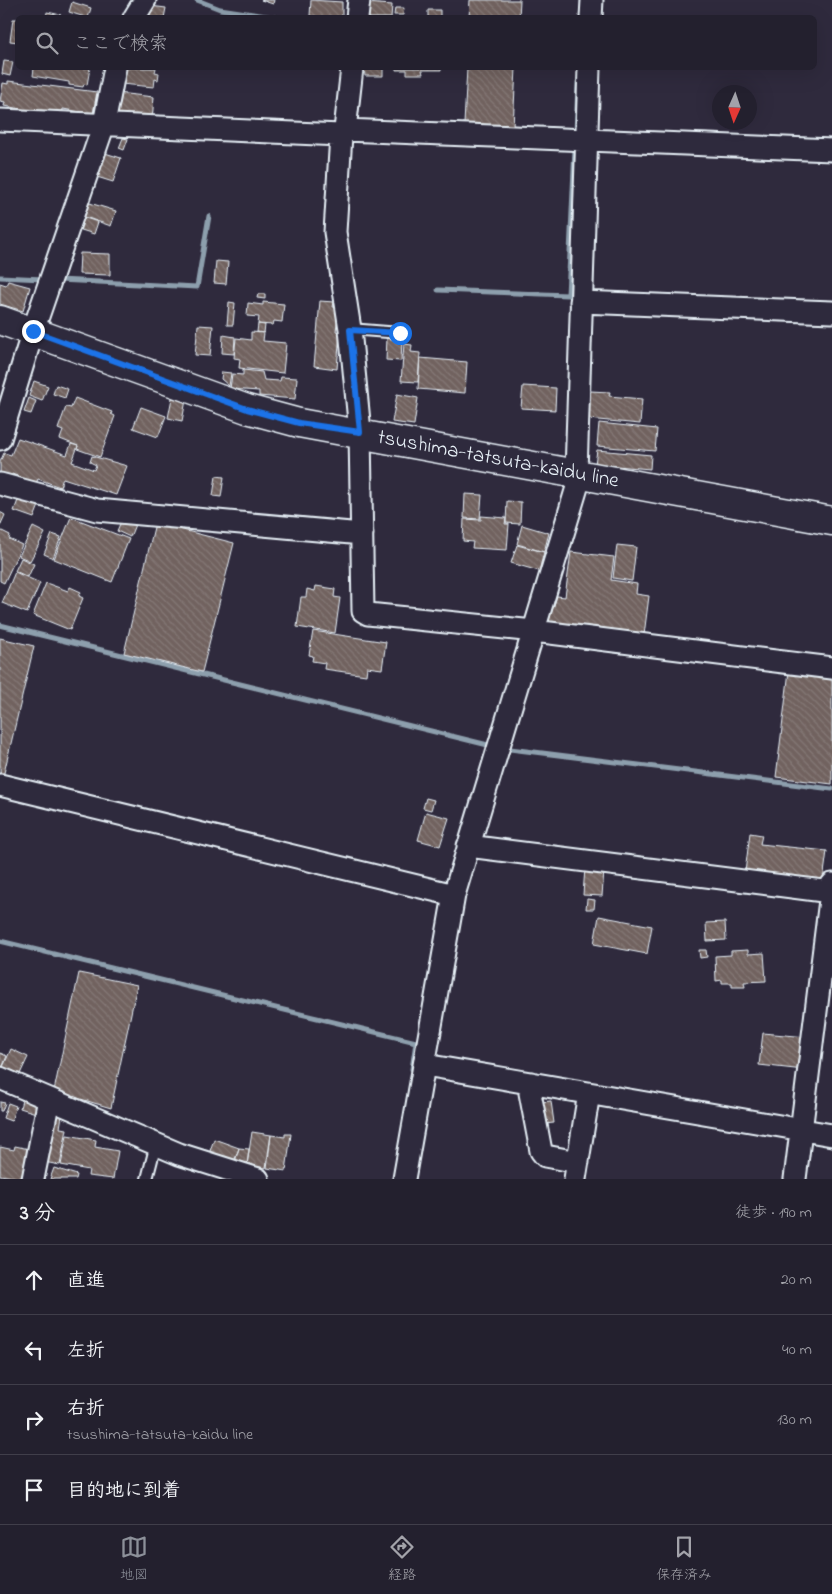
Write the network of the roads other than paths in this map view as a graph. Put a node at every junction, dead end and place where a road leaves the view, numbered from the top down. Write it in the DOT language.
graph roads {
  1 [pos="145,0"];
  2 [pos="359,0"];
  3 [pos="592,0"];
  4 [pos="136,15"];
  5 [pos="357,15"];
  6 [pos="591,15"];
  7 [pos="115,70"];
  8 [pos="352,70"];
  9 [pos="589,70"];
  10 [pos="0,120"];
  11 [pos="104,124"];
  12 [pos="343,132"];
  13 [pos="587,140"];
  14 [pos="832,150"];
  15 [pos="581,302"];
  16 [pos="832,312"];
  17 [pos="0,320"];
  18 [pos="350,330"];
  19 [pos="33,331"];
  20 [pos="400,333"];
  21 [pos="360,432"];
  22 [pos="0,440"];
  23 [pos="578,473"];
  24 [pos="0,484"];
  25 [pos="832,522"];
  26 [pos="362,534"];
  27 [pos="534,631"];
  28 [pos="832,668"];
  29 [pos="0,785"];
  30 [pos="468,846"];
  31 [pos="832,888"];
  32 [pos="454,895"];
  33 [pos="830,917"];
  34 [pos="425,1064"];
  35 [pos="0,1078"];
  36 [pos="532,1083"];
  37 [pos="589,1093"];
  38 [pos="49,1099"];
  39 [pos="802,1130"];
  40 [pos="832,1135"];
  41 [pos="156,1144"];
  42 [pos="576,1171"];
  43 [pos="32,1179"];
  44 [pos="147,1179"];
  45 [pos="255,1179"];
  46 [pos="404,1179"];
  47 [pos="795,1179"];
  1 -- 4 [label="street"];
  2 -- 5 [label="street"];
  3 -- 6 [label="street"];
  7 -- 11 [label="street"];
  8 -- 12 [label="street"];
  9 -- 13 [label="street"];
  10 -- 11 [label="street"];
  11 -- 12 [label="street"];
  11 -- 19 [label="street"];
  12 -- 13 [label="street"];
  12 -- 18 [label="street"];
  13 -- 14 [label="street"];
  13 -- 15 [label="street"];
  15 -- 16 [label="street"];
  15 -- 23 [label="street"];
  17 -- 19 [label="main road, tsushima-tatsuta-kaidu line"];
  18 -- 20 [label="lane"];
  18 -- 21 [label="street"];
  19 -- 21 [label="main road, tsushima-tatsuta-kaidu line"];
  19 -- 22 [label="street"];
  21 -- 23 [label="main road, tsushima-tatsuta-kaidu line"];
  21 -- 26 [label="street"];
  23 -- 25 [label="main road, tsushima-tatsuta-kaidu line"];
  23 -- 27 [label="street"];
  24 -- 26 [label="street"];
  26 -- 27 [label="street"];
  27 -- 28 [label="street"];
  27 -- 30 [label="street"];
  29 -- 32 [label="street"];
  30 -- 31 [label="street"];
  30 -- 32 [label="street"];
  31 -- 33 [label="street"];
  32 -- 34 [label="street"];
  33 -- 39 [label="street"];
  34 -- 36 [label="street"];
  34 -- 46 [label="street"];
  35 -- 38 [label="street"];
  36 -- 37 [label="street"];
  36 -- 42 [label="street"];
  37 -- 39 [label="street"];
  37 -- 42 [label="street"];
  38 -- 41 [label="street"];
  38 -- 43 [label="street"];
  39 -- 40 [label="street"];
  39 -- 47 [label="street"];
  41 -- 44 [label="lane"];
  41 -- 45 [label="street"];
}
